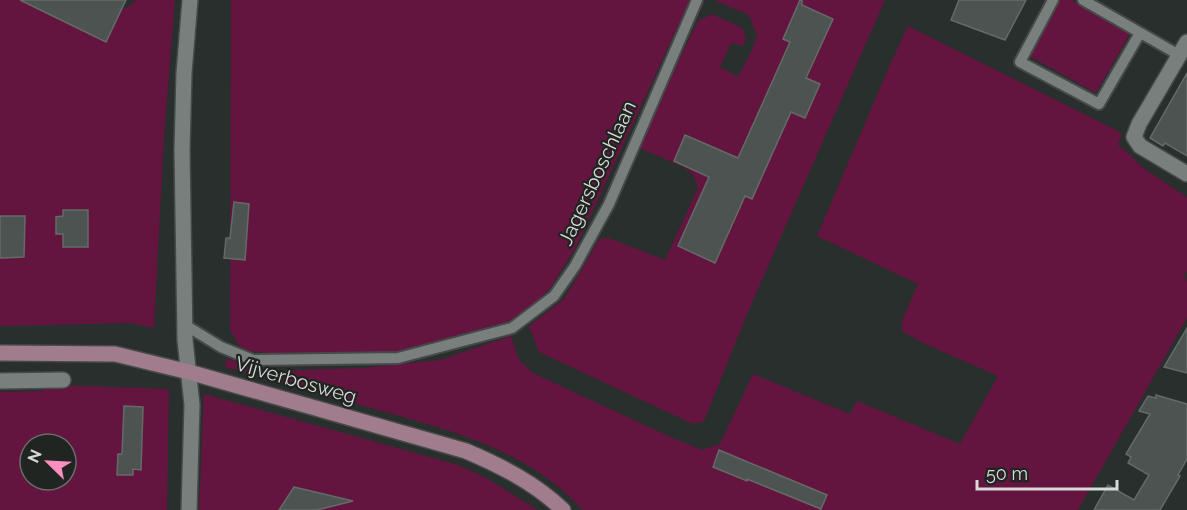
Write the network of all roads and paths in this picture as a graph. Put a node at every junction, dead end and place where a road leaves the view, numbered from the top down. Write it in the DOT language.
graph roads {
  1 [pos="190,0"];
  2 [pos="697,0"];
  3 [pos="1053,0"];
  4 [pos="1083,0"];
  5 [pos="1140,33"];
  6 [pos="1187,42"];
  7 [pos="1179,55"];
  8 [pos="1187,174"];
  9 [pos="185,325"];
  10 [pos="0,353"];
  11 [pos="189,372"];
  12 [pos="63,380"];
  13 [pos="0,381"];
  14 [pos="189,510"];
  15 [pos="562,510"];
  1 -- 9 [label="street"];
  2 -- 9 [label="lane, Jagersboschlaan"];
  3 -- 5 [label="lane"];
  4 -- 5 [label="lane"];
  5 -- 7 [label="lane"];
  6 -- 7 [label="street"];
  7 -- 8 [label="street"];
  9 -- 11 [label="street"];
  10 -- 11 [label="main road, Vijverbosweg"];
  11 -- 14 [label="street"];
  11 -- 15 [label="main road, Vijverbosweg"];
  12 -- 13 [label="street"];
}
